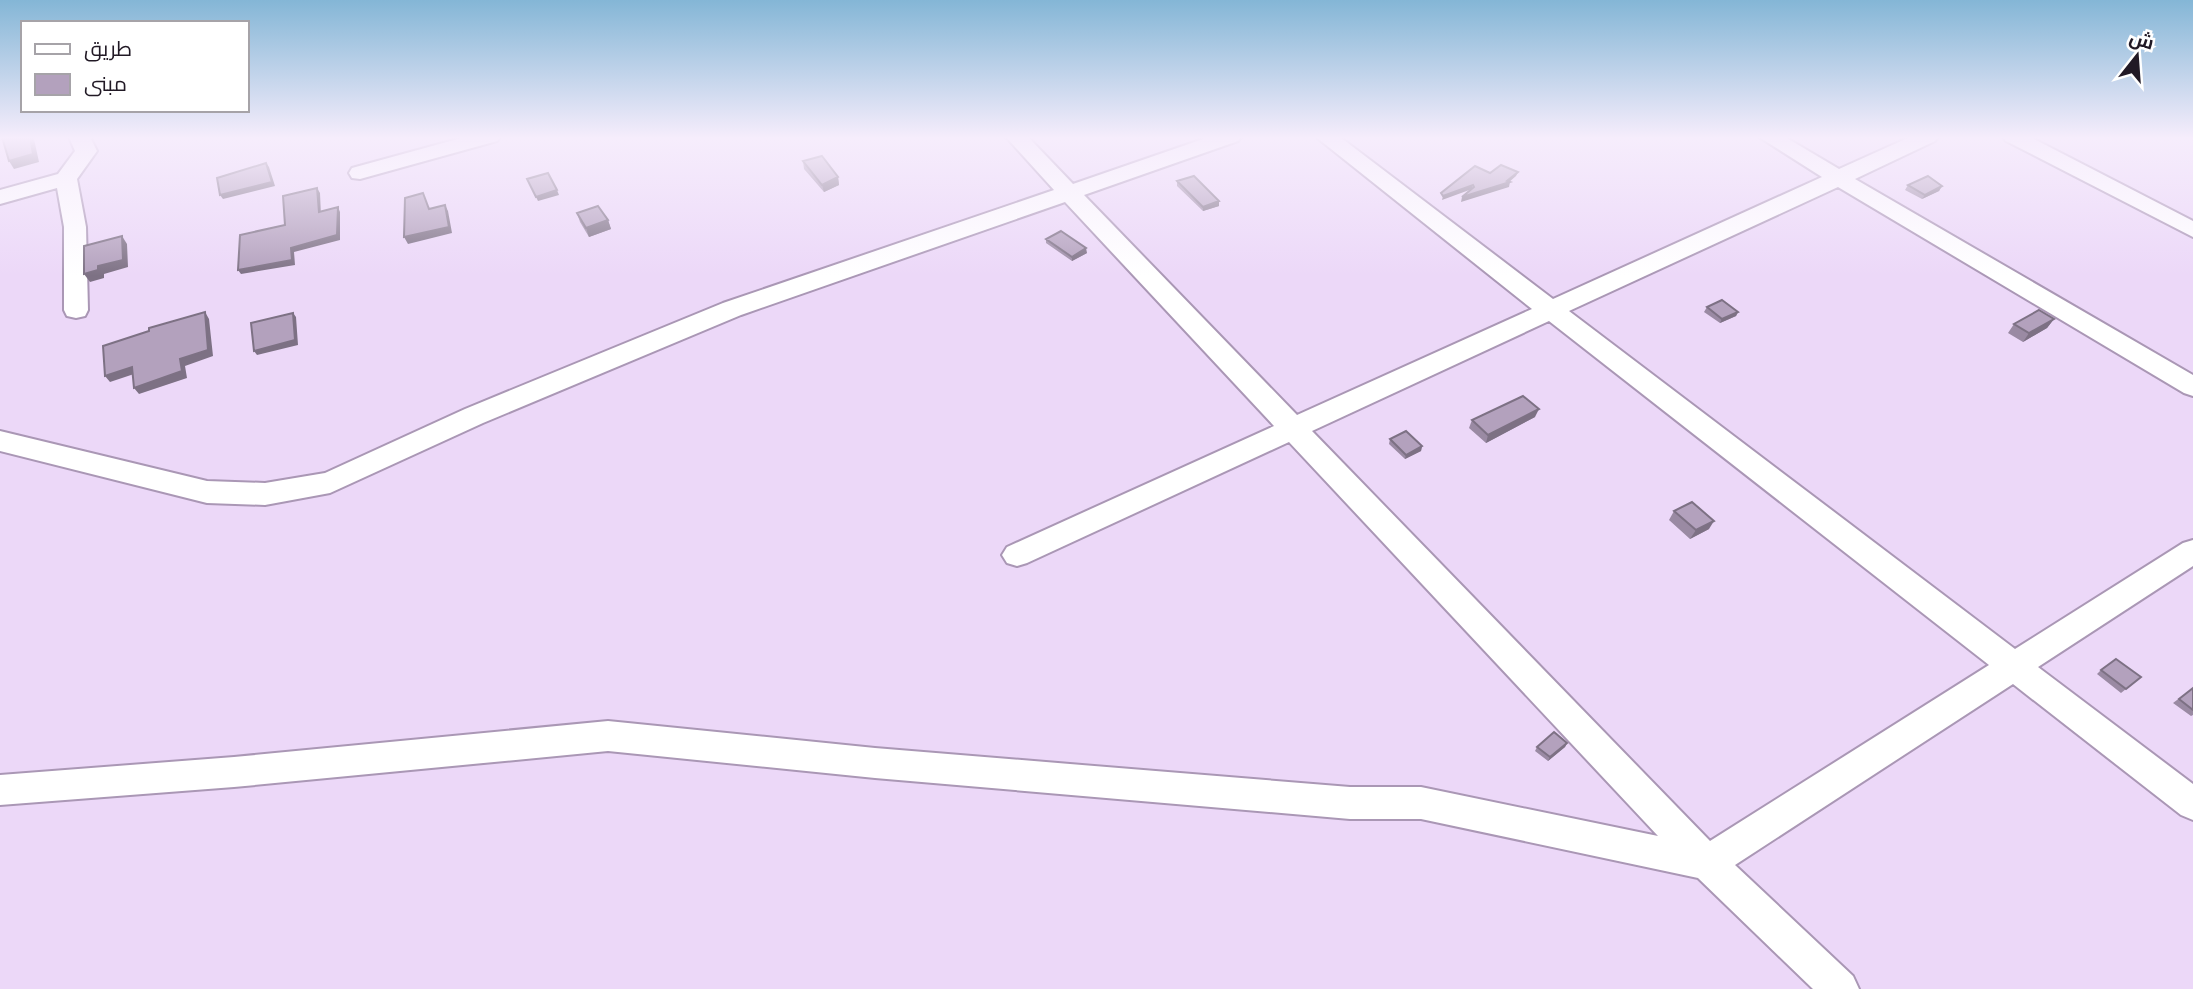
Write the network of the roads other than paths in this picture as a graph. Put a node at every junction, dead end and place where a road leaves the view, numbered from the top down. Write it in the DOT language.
graph roads {
  1 [pos="50,183"];
  2 [pos="66,183"];
  3 [pos="1060,183"];
  4 [pos="1098,183"];
  5 [pos="1385,183"];
  6 [pos="1828,183"];
  7 [pos="1848,183"];
  8 [pos="2101,183"];
  9 [pos="1069,193"];
  10 [pos="0,197"];
  11 [pos="2193,230"];
  12 [pos="76,310"];
  13 [pos="1551,310"];
  14 [pos="2193,387"];
  15 [pos="1293,429"];
  16 [pos="0,441"];
  17 [pos="2193,551"];
  18 [pos="1017,555"];
  19 [pos="2014,666"];
  20 [pos="0,790"];
  21 [pos="2193,804"];
  22 [pos="1707,863"];
  23 [pos="1840,989"];
  1 -- 10 [label="street"];
  2 -- 12 [label="street"];
  3 -- 9 [label="street"];
  4 -- 9 [label="street"];
  5 -- 13 [label="street"];
  6 -- 13 [label="street"];
  7 -- 14 [label="street"];
  8 -- 11 [label="street"];
  9 -- 15 [label="street"];
  9 -- 16 [label="street"];
  13 -- 15 [label="street"];
  13 -- 19 [label="street"];
  15 -- 18 [label="street"];
  15 -- 22 [label="street"];
  17 -- 19 [label="street"];
  19 -- 21 [label="street"];
  19 -- 22 [label="street"];
  20 -- 22 [label="street"];
  22 -- 23 [label="street"];
}
